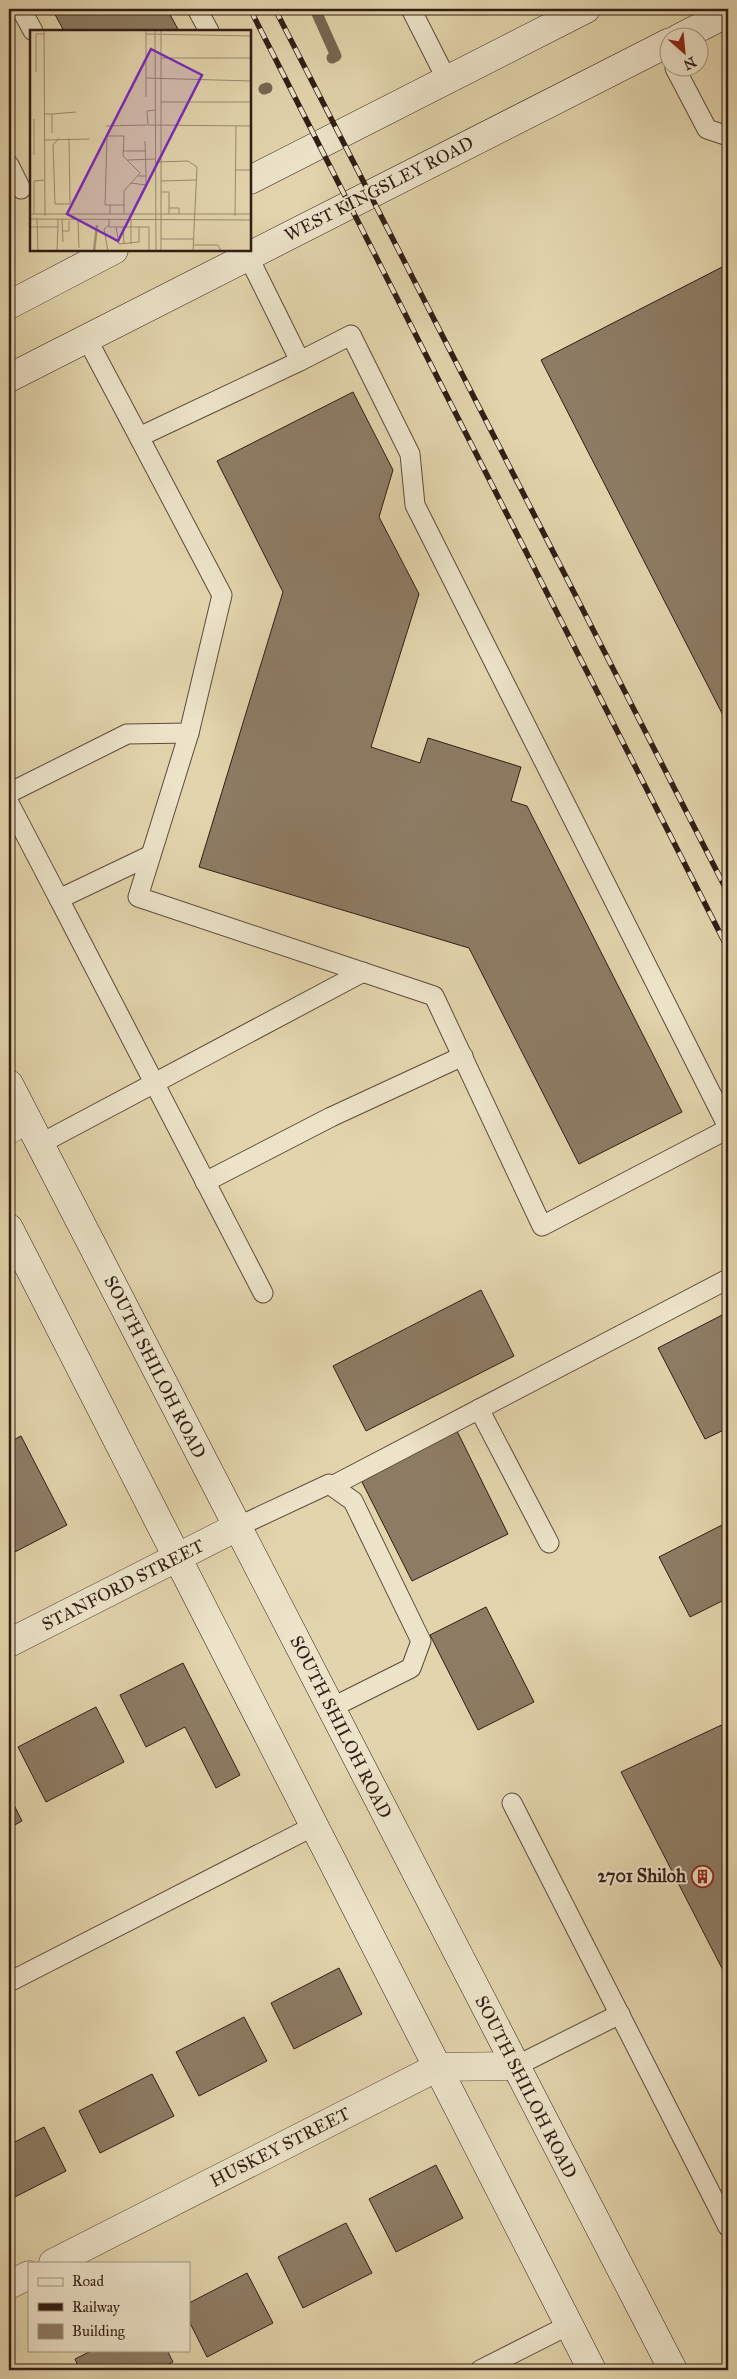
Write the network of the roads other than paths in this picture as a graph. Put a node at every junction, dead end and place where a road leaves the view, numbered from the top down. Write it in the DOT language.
graph roads {
  1 [pos="21,9"];
  2 [pos="197,9"];
  3 [pos="412,9"];
  4 [pos="583,9"];
  5 [pos="728,13"];
  6 [pos="705,28"];
  7 [pos="33,30"];
  8 [pos="208,30"];
  9 [pos="660,55"];
  10 [pos="684,78"];
  11 [pos="447,80"];
  12 [pos="728,136"];
  13 [pos="9,166"];
  14 [pos="251,179"];
  15 [pos="20,189"];
  16 [pos="112,251"];
  17 [pos="247,253"];
  18 [pos="9,305"];
  19 [pos="86,339"];
  20 [pos="300,362"];
  21 [pos="9,378"];
  22 [pos="139,437"];
  23 [pos="189,733"];
  24 [pos="9,793"];
  25 [pos="9,803"];
  26 [pos="149,856"];
  27 [pos="59,899"];
  28 [pos="363,972"];
  29 [pos="463,1056"];
  30 [pos="154,1082"];
  31 [pos="9,1084"];
  32 [pos="18,1124"];
  33 [pos="728,1128"];
  34 [pos="40,1144"];
  35 [pos="205,1182"];
  36 [pos="9,1228"];
  37 [pos="728,1279"];
  38 [pos="263,1293"];
  39 [pos="479,1409"];
  40 [pos="332,1486"];
  41 [pos="237,1526"];
  42 [pos="549,1543"];
  43 [pos="177,1557"];
  44 [pos="9,1643"];
  45 [pos="331,1708"];
  46 [pos="512,1803"];
  47 [pos="314,1826"];
  48 [pos="9,1982"];
  49 [pos="620,2014"];
  50 [pos="516,2066"];
  51 [pos="438,2068"];
  52 [pos="728,2227"];
  53 [pos="55,2262"];
  54 [pos="28,2276"];
  55 [pos="9,2285"];
  56 [pos="569,2325"];
  57 [pos="480,2370"];
  58 [pos="592,2370"];
  59 [pos="673,2370"];
  1 -- 7 [label="lane"];
  2 -- 8 [label="lane"];
  3 -- 11 [label="lane"];
  4 -- 11 [label="main road"];
  5 -- 6 [label="main road, WEST KINGSLEY ROAD"];
  9 -- 17 [label="main road, WEST KINGSLEY ROAD"];
  10 -- 12 [label="lane"];
  11 -- 14 [label="main road"];
  13 -- 15 [label="lane"];
  16 -- 18 [label="main road"];
  17 -- 19 [label="main road, WEST KINGSLEY ROAD"];
  17 -- 20 [label="lane"];
  19 -- 21 [label="main road, WEST KINGSLEY ROAD"];
  19 -- 22 [label="lane"];
  20 -- 22 [label="lane"];
  20 -- 33 [label="lane"];
  22 -- 23 [label="lane"];
  23 -- 24 [label="lane"];
  23 -- 26 [label="lane"];
  25 -- 27 [label="lane"];
  26 -- 27 [label="lane"];
  26 -- 28 [label="lane"];
  27 -- 30 [label="lane"];
  28 -- 29 [label="lane"];
  28 -- 30 [label="lane"];
  29 -- 33 [label="lane"];
  29 -- 35 [label="lane"];
  30 -- 34 [label="lane"];
  30 -- 35 [label="lane"];
  31 -- 32 [label="main road, SOUTH SHILOH ROAD"];
  32 -- 34 [label="main road, SOUTH SHILOH ROAD"];
  34 -- 41 [label="main road, SOUTH SHILOH ROAD"];
  35 -- 38 [label="lane"];
  36 -- 43 [label="main road"];
  37 -- 39 [label="lane"];
  39 -- 40 [label="lane"];
  39 -- 42 [label="lane"];
  40 -- 41 [label="lane"];
  40 -- 45 [label="lane"];
  41 -- 43 [label="main road, STANFORD STREET"];
  41 -- 45 [label="main road, SOUTH SHILOH ROAD"];
  43 -- 44 [label="main road, STANFORD STREET"];
  43 -- 47 [label="main road"];
  45 -- 50 [label="main road, SOUTH SHILOH ROAD"];
  46 -- 49 [label="lane"];
  47 -- 48 [label="lane"];
  47 -- 51 [label="main road"];
  49 -- 50 [label="lane"];
  49 -- 52 [label="lane"];
  50 -- 51 [label="main road, HUSKEY STREET"];
  50 -- 59 [label="main road, SOUTH SHILOH ROAD"];
  51 -- 53 [label="main road, HUSKEY STREET"];
  51 -- 56 [label="main road"];
  54 -- 55 [label="main road"];
  56 -- 57 [label="lane"];
  56 -- 58 [label="main road"];
}
